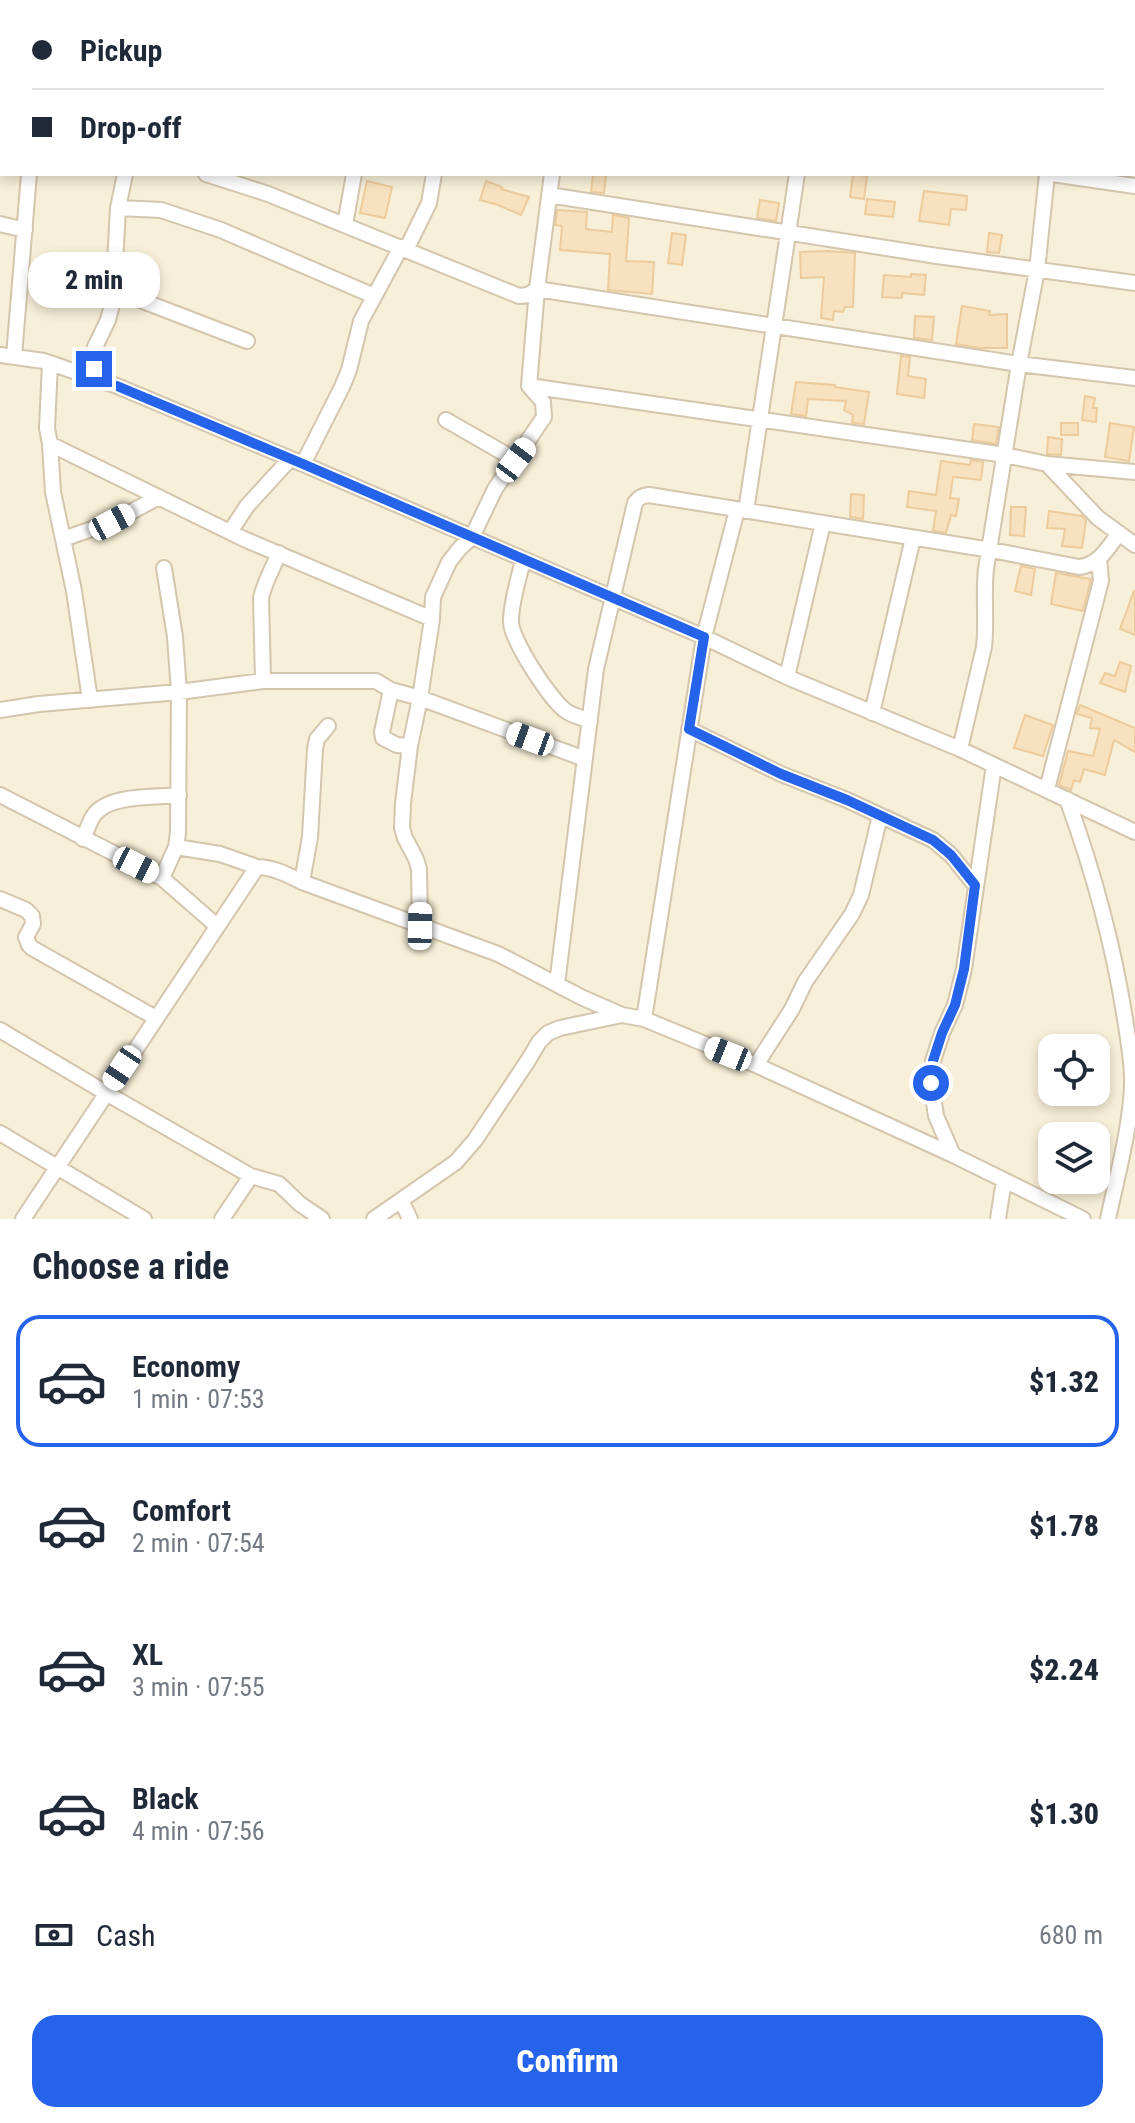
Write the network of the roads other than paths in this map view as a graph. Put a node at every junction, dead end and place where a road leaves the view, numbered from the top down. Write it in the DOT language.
graph roads {
  1 [pos="29,176"];
  2 [pos="125,176"];
  3 [pos="212,176"];
  4 [pos="354,176"];
  5 [pos="434,176"];
  6 [pos="552,176"];
  7 [pos="797,176"];
  8 [pos="1049,176"];
  9 [pos="1063,176"];
  10 [pos="1135,186"];
  11 [pos="549,195"];
  12 [pos="118,208"];
  13 [pos="0,224"];
  14 [pos="345,225"];
  15 [pos="25,230"];
  16 [pos="789,233"];
  17 [pos="403,248"];
  18 [pos="1037,270"];
  19 [pos="1135,283"];
  20 [pos="537,289"];
  21 [pos="114,290"];
  22 [pos="374,296"];
  23 [pos="776,326"];
  24 [pos="247,341"];
  25 [pos="7,355"];
  26 [pos="50,363"];
  27 [pos="1019,364"];
  28 [pos="1135,378"];
  29 [pos="99,381"];
  30 [pos="529,386"];
  31 [pos="761,418"];
  32 [pos="446,420"];
  33 [pos="50,444"];
  34 [pos="1005,455"];
  35 [pos="516,460"];
  36 [pos="296,462"];
  37 [pos="1047,464"];
  38 [pos="1135,472"];
  39 [pos="159,497"];
  40 [pos="742,510"];
  41 [pos="823,523"];
  42 [pos="230,532"];
  43 [pos="1119,533"];
  44 [pos="472,537"];
  45 [pos="913,538"];
  46 [pos="63,539"];
  47 [pos="1135,545"];
  48 [pos="991,550"];
  49 [pos="279,553"];
  50 [pos="523,559"];
  51 [pos="1099,559"];
  52 [pos="164,568"];
  53 [pos="614,598"];
  54 [pos="432,619"];
  55 [pos="704,637"];
  56 [pos="787,677"];
  57 [pos="263,681"];
  58 [pos="391,690"];
  59 [pos="179,692"];
  60 [pos="420,698"];
  61 [pos="90,700"];
  62 [pos="0,710"];
  63 [pos="872,713"];
  64 [pos="590,721"];
  65 [pos="328,726"];
  66 [pos="689,729"];
  67 [pos="410,746"];
  68 [pos="960,749"];
  69 [pos="585,759"];
  70 [pos="994,765"];
  71 [pos="1047,789"];
  72 [pos="0,795"];
  73 [pos="179,795"];
  74 [pos="1067,799"];
  75 [pos="880,816"];
  76 [pos="1135,832"];
  77 [pos="83,839"];
  78 [pos="176,847"];
  79 [pos="257,867"];
  80 [pos="162,878"];
  81 [pos="302,882"];
  82 [pos="975,885"];
  83 [pos="0,899"];
  84 [pos="217,926"];
  85 [pos="420,926"];
  86 [pos="557,984"];
  87 [pos="622,1015"];
  88 [pos="156,1018"];
  89 [pos="644,1019"];
  90 [pos="0,1030"];
  91 [pos="1132,1042"];
  92 [pos="756,1065"];
  93 [pos="106,1093"];
  94 [pos="1131,1130"];
  95 [pos="0,1133"];
  96 [pos="953,1155"];
  97 [pos="57,1167"];
  98 [pos="251,1176"];
  99 [pos="1004,1180"];
  100 [pos="401,1200"];
  101 [pos="23,1219"];
  102 [pos="144,1219"];
  103 [pos="222,1219"];
  104 [pos="322,1219"];
  105 [pos="374,1219"];
  106 [pos="410,1219"];
  107 [pos="998,1219"];
  108 [pos="1083,1219"];
  109 [pos="1108,1219"];
  1 -- 15 [label="street"];
  2 -- 12 [label="street"];
  3 -- 14 [label="street"];
  4 -- 14 [label="street"];
  5 -- 17 [label="street"];
  6 -- 11 [label="street"];
  7 -- 16 [label="street"];
  8 -- 18 [label="street"];
  9 -- 10 [label="street"];
  11 -- 16 [label="street"];
  11 -- 20 [label="street"];
  12 -- 21 [label="street"];
  12 -- 22 [label="street"];
  13 -- 15 [label="street"];
  14 -- 17 [label="street"];
  15 -- 25 [label="street"];
  16 -- 18 [label="street"];
  16 -- 23 [label="street"];
  17 -- 20 [label="street"];
  17 -- 22 [label="street"];
  18 -- 19 [label="street"];
  18 -- 27 [label="street"];
  20 -- 23 [label="street"];
  20 -- 30 [label="street"];
  21 -- 24 [label="street"];
  21 -- 29 [label="street"];
  22 -- 36 [label="street"];
  23 -- 27 [label="street"];
  23 -- 31 [label="street"];
  25 -- 26 [label="street"];
  26 -- 29 [label="street"];
  26 -- 33 [label="street"];
  27 -- 28 [label="street"];
  27 -- 34 [label="street"];
  29 -- 36 [label="street"];
  30 -- 31 [label="street"];
  30 -- 35 [label="street"];
  31 -- 34 [label="street"];
  31 -- 40 [label="street"];
  32 -- 35 [label="street"];
  33 -- 39 [label="street"];
  33 -- 46 [label="street"];
  34 -- 37 [label="street"];
  34 -- 48 [label="street"];
  35 -- 44 [label="street"];
  36 -- 42 [label="street"];
  36 -- 44 [label="street"];
  37 -- 38 [label="street"];
  37 -- 43 [label="street"];
  39 -- 42 [label="street"];
  39 -- 46 [label="street"];
  40 -- 41 [label="street"];
  40 -- 53 [label="street"];
  40 -- 55 [label="street"];
  41 -- 45 [label="street"];
  41 -- 56 [label="street"];
  42 -- 49 [label="street"];
  43 -- 47 [label="street"];
  43 -- 51 [label="street"];
  44 -- 50 [label="street"];
  44 -- 54 [label="street"];
  45 -- 48 [label="street"];
  45 -- 63 [label="street"];
  46 -- 61 [label="street"];
  48 -- 51 [label="street"];
  48 -- 68 [label="street"];
  49 -- 54 [label="street"];
  49 -- 57 [label="street"];
  50 -- 53 [label="street"];
  50 -- 64 [label="street"];
  51 -- 71 [label="street"];
  52 -- 59 [label="street"];
  53 -- 55 [label="street"];
  53 -- 64 [label="street"];
  54 -- 60 [label="street"];
  55 -- 56 [label="street"];
  55 -- 66 [label="street"];
  56 -- 63 [label="street"];
  57 -- 58 [label="street"];
  57 -- 59 [label="street"];
  58 -- 60 [label="street"];
  58 -- 67 [label="street"];
  59 -- 61 [label="street"];
  59 -- 73 [label="street"];
  60 -- 67 [label="street"];
  60 -- 69 [label="street"];
  61 -- 62 [label="street"];
  63 -- 68 [label="street"];
  64 -- 69 [label="street"];
  65 -- 81 [label="street"];
  66 -- 75 [label="street"];
  66 -- 89 [label="street"];
  67 -- 85 [label="street"];
  68 -- 70 [label="street"];
  69 -- 86 [label="street"];
  70 -- 71 [label="street"];
  70 -- 82 [label="street"];
  71 -- 74 [label="street"];
  72 -- 77 [label="street"];
  73 -- 77 [label="street"];
  73 -- 78 [label="street"];
  74 -- 76 [label="street"];
  74 -- 91 [label="street"];
  75 -- 82 [label="street"];
  75 -- 92 [label="street"];
  77 -- 80 [label="street"];
  78 -- 79 [label="street"];
  78 -- 80 [label="street"];
  79 -- 81 [label="street"];
  79 -- 84 [label="street"];
  80 -- 84 [label="street"];
  81 -- 85 [label="street"];
  82 -- 96 [label="street"];
  83 -- 88 [label="street"];
  84 -- 88 [label="street"];
  85 -- 86 [label="street"];
  86 -- 87 [label="street"];
  87 -- 89 [label="street"];
  87 -- 100 [label="street"];
  88 -- 93 [label="street"];
  89 -- 92 [label="street"];
  90 -- 93 [label="street"];
  91 -- 94 [label="street"];
  92 -- 96 [label="street"];
  93 -- 97 [label="street"];
  93 -- 98 [label="street"];
  94 -- 109 [label="street"];
  95 -- 97 [label="street"];
  96 -- 99 [label="street"];
  97 -- 101 [label="street"];
  97 -- 102 [label="street"];
  98 -- 103 [label="street"];
  98 -- 104 [label="street"];
  99 -- 107 [label="street"];
  99 -- 108 [label="street"];
  100 -- 105 [label="street"];
  100 -- 106 [label="street"];
}
